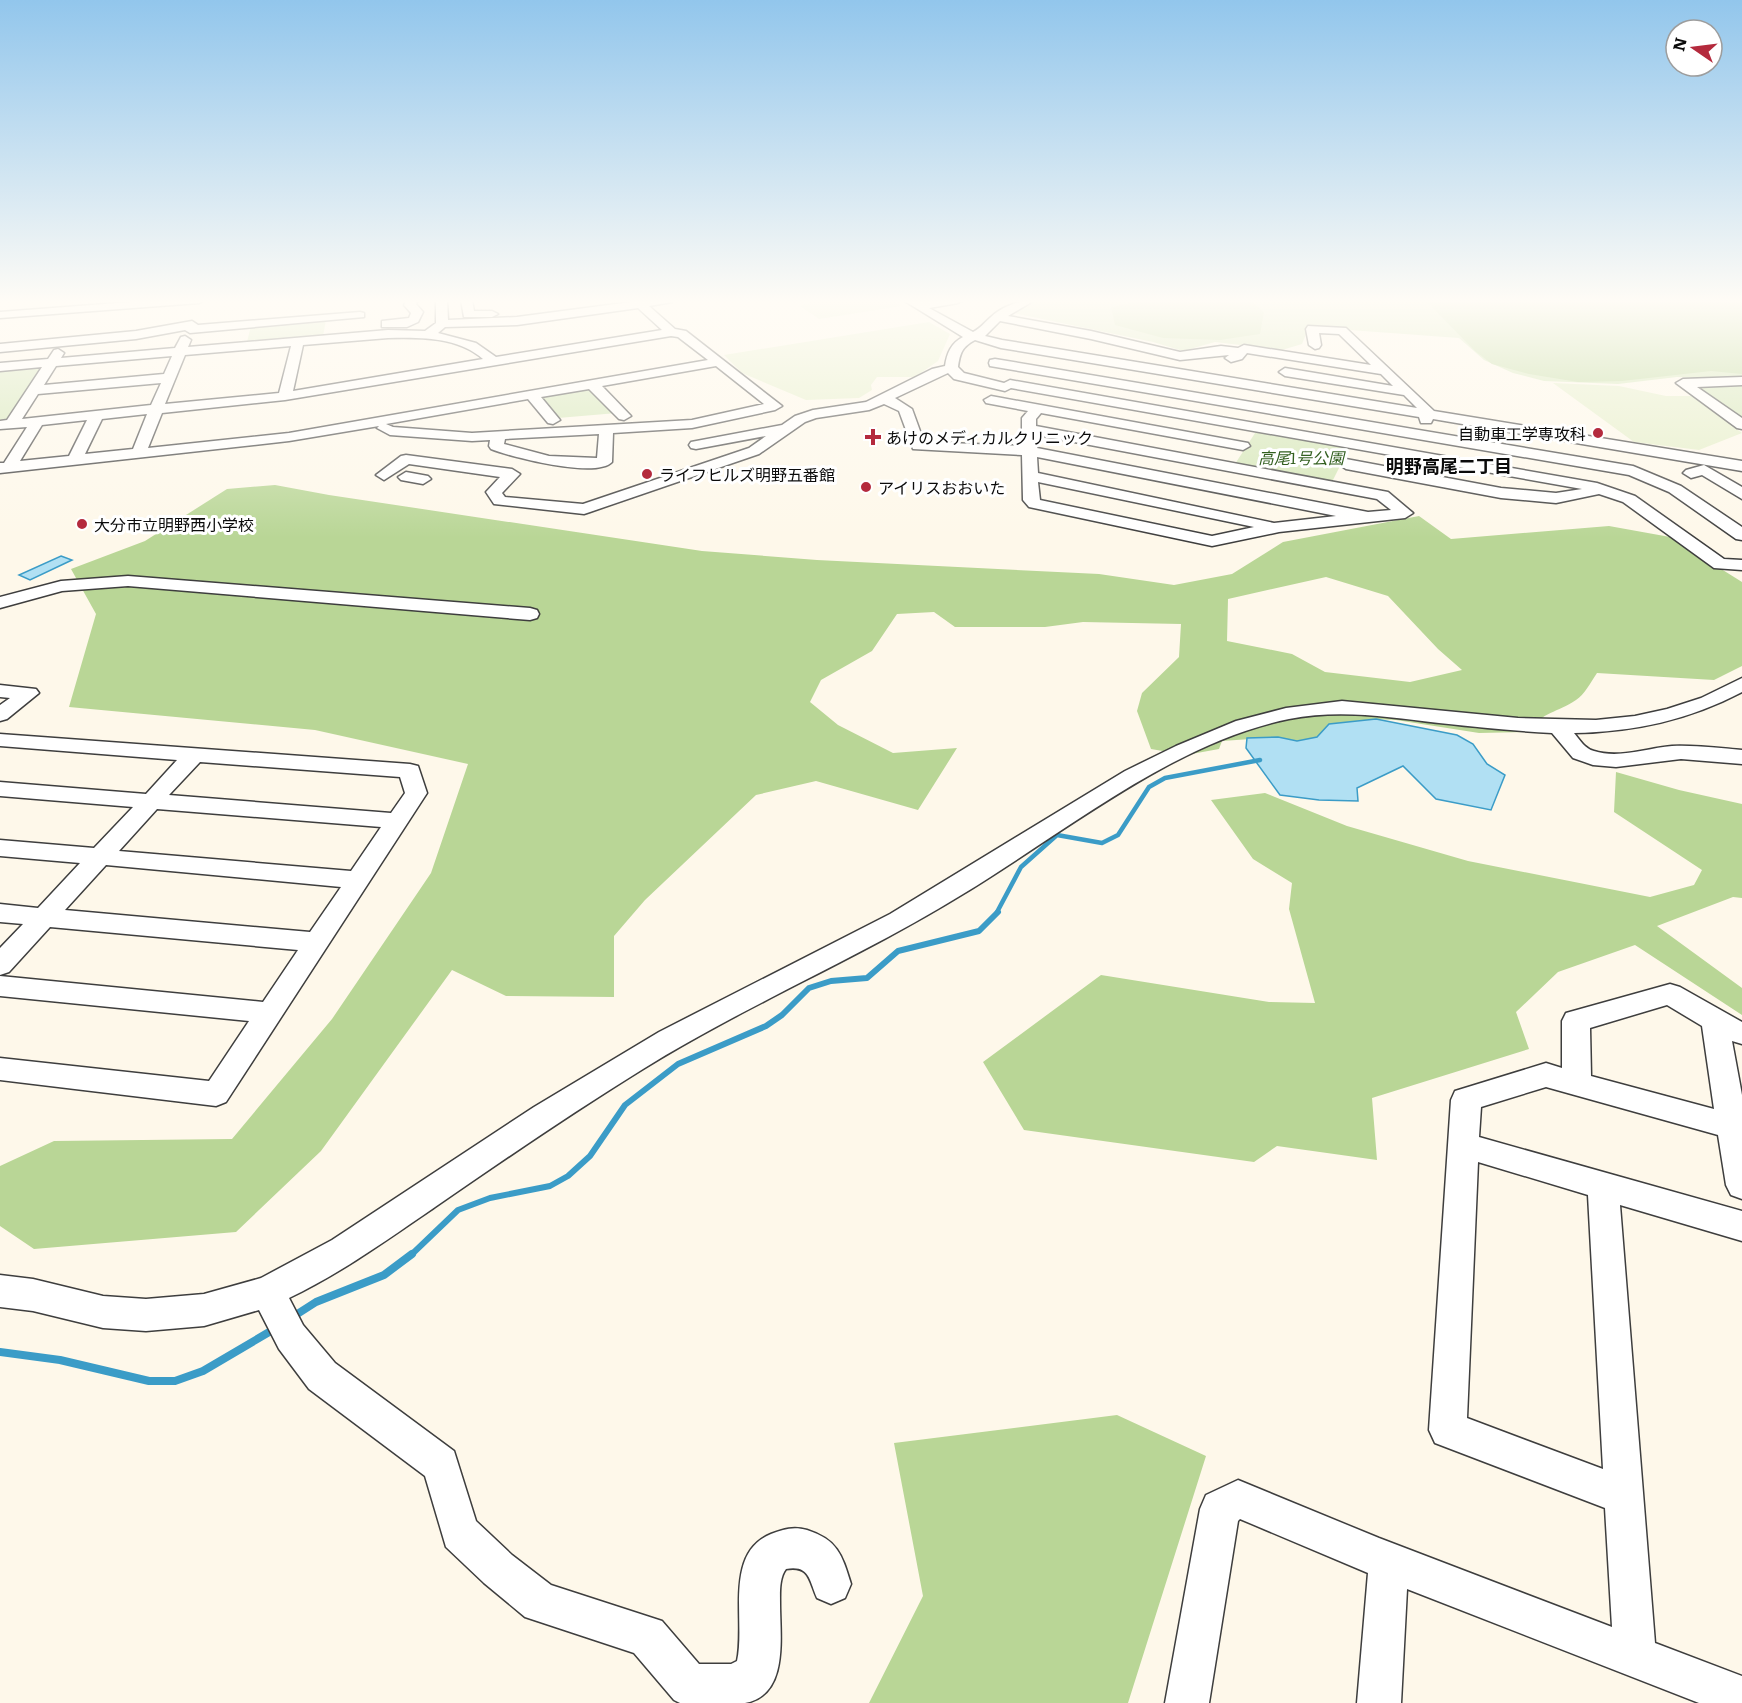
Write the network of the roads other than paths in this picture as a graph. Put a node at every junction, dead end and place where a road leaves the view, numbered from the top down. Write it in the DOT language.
graph roads {
  1 [pos="41,379"];
  2 [pos="152,379"];
  3 [pos="167,379"];
  4 [pos="289,379"];
  5 [pos="409,379"];
  6 [pos="618,379"];
  7 [pos="741,379"];
  8 [pos="923,379"];
  9 [pos="972,379"];
  10 [pos="1016,379"];
  11 [pos="1094,379"];
  12 [pos="1211,379"];
  13 [pos="1329,379"];
  14 [pos="1393,379"];
  15 [pos="1742,381"];
  16 [pos="592,384"];
  17 [pos="1008,386"];
  18 [pos="1143,388"];
  19 [pos="34,390"];
  20 [pos="1407,392"];
  21 [pos="532,395"];
  22 [pos="285,396"];
  23 [pos="764,397"];
  24 [pos="886,399"];
  25 [pos="157,403"];
  26 [pos="1128,404"];
  27 [pos="1039,408"];
  28 [pos="22,409"];
  29 [pos="1268,409"];
  30 [pos="97,415"];
  31 [pos="1428,415"];
  32 [pos="624,416"];
  33 [pos="553,420"];
  34 [pos="37,421"];
  35 [pos="378,422"];
  36 [pos="1112,422"];
  37 [pos="6,424"];
  38 [pos="692,424"];
  39 [pos="1742,425"];
  40 [pos="1256,427"];
  41 [pos="787,428"];
  42 [pos="606,429"];
  43 [pos="1030,429"];
  44 [pos="573,431"];
  45 [pos="1421,435"];
  46 [pos="499,436"];
  47 [pos="478,437"];
  48 [pos="696,445"];
  49 [pos="1356,445"];
  50 [pos="1243,446"];
  51 [pos="1030,451"];
  52 [pos="138,454"];
  53 [pos="1413,454"];
  54 [pos="75,460"];
  55 [pos="435,463"];
  56 [pos="570,463"];
  57 [pos="1346,464"];
  58 [pos="1704,465"];
  59 [pos="1229,466"];
  60 [pos="1742,466"];
  61 [pos="4,468"];
  62 [pos="701,469"];
  63 [pos="384,475"];
  64 [pos="1031,476"];
  65 [pos="415,478"];
  66 [pos="1654,480"];
  67 [pos="1335,486"];
  68 [pos="1214,488"];
  69 [pos="1604,489"];
  70 [pos="1739,491"];
  71 [pos="1323,509"];
  72 [pos="1198,511"];
  73 [pos="1367,517"];
  74 [pos="1279,527"];
  75 [pos="1742,535"];
  76 [pos="1742,566"];
  77 [pos="0,603"];
  78 [pos="530,614"];
  79 [pos="1742,684"];
  80 [pos="0,691"];
  81 [pos="0,716"];
  82 [pos="1559,727"];
  83 [pos="0,740"];
  84 [pos="195,754"];
  85 [pos="1742,757"];
  86 [pos="0,789"];
  87 [pos="151,802"];
  88 [pos="397,821"];
  89 [pos="0,848"];
  90 [pos="99,857"];
  91 [pos="358,880"];
  92 [pos="0,913"];
  93 [pos="44,917"];
  94 [pos="317,942"];
  95 [pos="0,965"];
  96 [pos="0,986"];
  97 [pos="270,1013"];
  98 [pos="1715,1021"];
  99 [pos="1742,1033"];
  100 [pos="0,1069"];
  101 [pos="1577,1084"];
  102 [pos="1732,1126"];
  103 [pos="1463,1145"];
  104 [pos="1603,1185"];
  105 [pos="1742,1185"];
  106 [pos="1742,1226"];
  107 [pos="0,1291"];
  108 [pos="278,1312"];
  109 [pos="1624,1496"];
  110 [pos="1389,1561"];
  111 [pos="831,1584"];
  112 [pos="1635,1656"];
  113 [pos="1742,1698"];
  114 [pos="1187,1703"];
  115 [pos="1378,1703"];
  1 -- 19 [label="street"];
  2 -- 19 [label="street"];
  3 -- 25 [label="street"];
  4 -- 22 [label="street"];
  5 -- 22 [label="street"];
  6 -- 16 [label="street"];
  7 -- 23 [label="street"];
  8 -- 24 [label="street"];
  9 -- 17 [label="street"];
  10 -- 17 [label="street"];
  11 -- 18 [label="street"];
  12 -- 31 [label="street"];
  13 -- 20 [label="street"];
  14 -- 20 [label="street"];
  15 -- 39 [label="street"];
  16 -- 21 [label="street"];
  16 -- 32 [label="street"];
  17 -- 26 [label="street"];
  17 -- 27 [label="street"];
  18 -- 26 [label="street"];
  18 -- 29 [label="street"];
  19 -- 28 [label="street"];
  20 -- 31 [label="street"];
  21 -- 33 [label="street"];
  21 -- 35 [label="street"];
  22 -- 25 [label="street"];
  23 -- 32 [label="street"];
  23 -- 38 [label="street"];
  24 -- 41 [label="street"];
  24 -- 51 [label="street"];
  25 -- 28 [label="street"];
  25 -- 30 [label="street"];
  25 -- 52 [label="street"];
  26 -- 36 [label="street"];
  26 -- 40 [label="street"];
  27 -- 36 [label="street"];
  27 -- 43 [label="street"];
  28 -- 37 [label="street"];
  29 -- 40 [label="street"];
  29 -- 45 [label="street"];
  30 -- 34 [label="street"];
  30 -- 54 [label="street"];
  31 -- 45 [label="street"];
  31 -- 58 [label="street"];
  32 -- 33 [label="street"];
  33 -- 47 [label="street"];
  34 -- 37 [label="street"];
  34 -- 61 [label="street"];
  35 -- 47 [label="street"];
  35 -- 52 [label="street"];
  36 -- 50 [label="street"];
  38 -- 42 [label="street"];
  38 -- 48 [label="street"];
  40 -- 49 [label="street"];
  40 -- 50 [label="street"];
  41 -- 48 [label="street"];
  41 -- 62 [label="street"];
  42 -- 44 [label="street"];
  42 -- 56 [label="street"];
  43 -- 51 [label="street"];
  43 -- 59 [label="street"];
  44 -- 46 [label="street"];
  44 -- 56 [label="street"];
  45 -- 53 [label="street"];
  45 -- 66 [label="street"];
  46 -- 47 [label="street"];
  46 -- 56 [label="street"];
  48 -- 62 [label="street"];
  49 -- 53 [label="street"];
  49 -- 57 [label="street"];
  50 -- 59 [label="street"];
  51 -- 64 [label="street"];
  51 -- 68 [label="street"];
  52 -- 54 [label="street"];
  53 -- 69 [label="street"];
  54 -- 61 [label="street"];
  55 -- 62 [label="street"];
  55 -- 63 [label="street"];
  55 -- 65 [label="street"];
  57 -- 67 [label="street"];
  57 -- 69 [label="street"];
  58 -- 60 [label="street"];
  58 -- 66 [label="street"];
  58 -- 70 [label="street"];
  59 -- 67 [label="street"];
  59 -- 68 [label="street"];
  64 -- 72 [label="street"];
  64 -- 74 [label="street"];
  66 -- 69 [label="street"];
  66 -- 75 [label="street"];
  67 -- 71 [label="street"];
  67 -- 73 [label="street"];
  68 -- 71 [label="street"];
  68 -- 72 [label="street"];
  69 -- 76 [label="street"];
  71 -- 73 [label="street"];
  72 -- 74 [label="street"];
  73 -- 74 [label="street"];
  77 -- 78 [label="street"];
  79 -- 82 [label="street"];
  80 -- 81 [label="street"];
  82 -- 85 [label="street"];
  82 -- 108 [label="street"];
  83 -- 84 [label="street"];
  84 -- 87 [label="street"];
  84 -- 88 [label="street"];
  86 -- 87 [label="street"];
  87 -- 88 [label="street"];
  87 -- 90 [label="street"];
  88 -- 91 [label="street"];
  89 -- 90 [label="street"];
  90 -- 91 [label="street"];
  90 -- 93 [label="street"];
  91 -- 94 [label="street"];
  92 -- 93 [label="street"];
  93 -- 94 [label="street"];
  93 -- 95 [label="street"];
  94 -- 97 [label="street"];
  96 -- 97 [label="street"];
  97 -- 100 [label="street"];
  98 -- 99 [label="street"];
  98 -- 101 [label="street"];
  98 -- 102 [label="street"];
  101 -- 102 [label="street"];
  101 -- 103 [label="street"];
  102 -- 105 [label="street"];
  103 -- 104 [label="street"];
  103 -- 109 [label="street"];
  104 -- 106 [label="street"];
  104 -- 109 [label="street"];
  107 -- 108 [label="street"];
  108 -- 111 [label="street"];
  109 -- 112 [label="street"];
  110 -- 112 [label="street"];
  110 -- 114 [label="street"];
  110 -- 115 [label="street"];
  112 -- 113 [label="street"];
}
